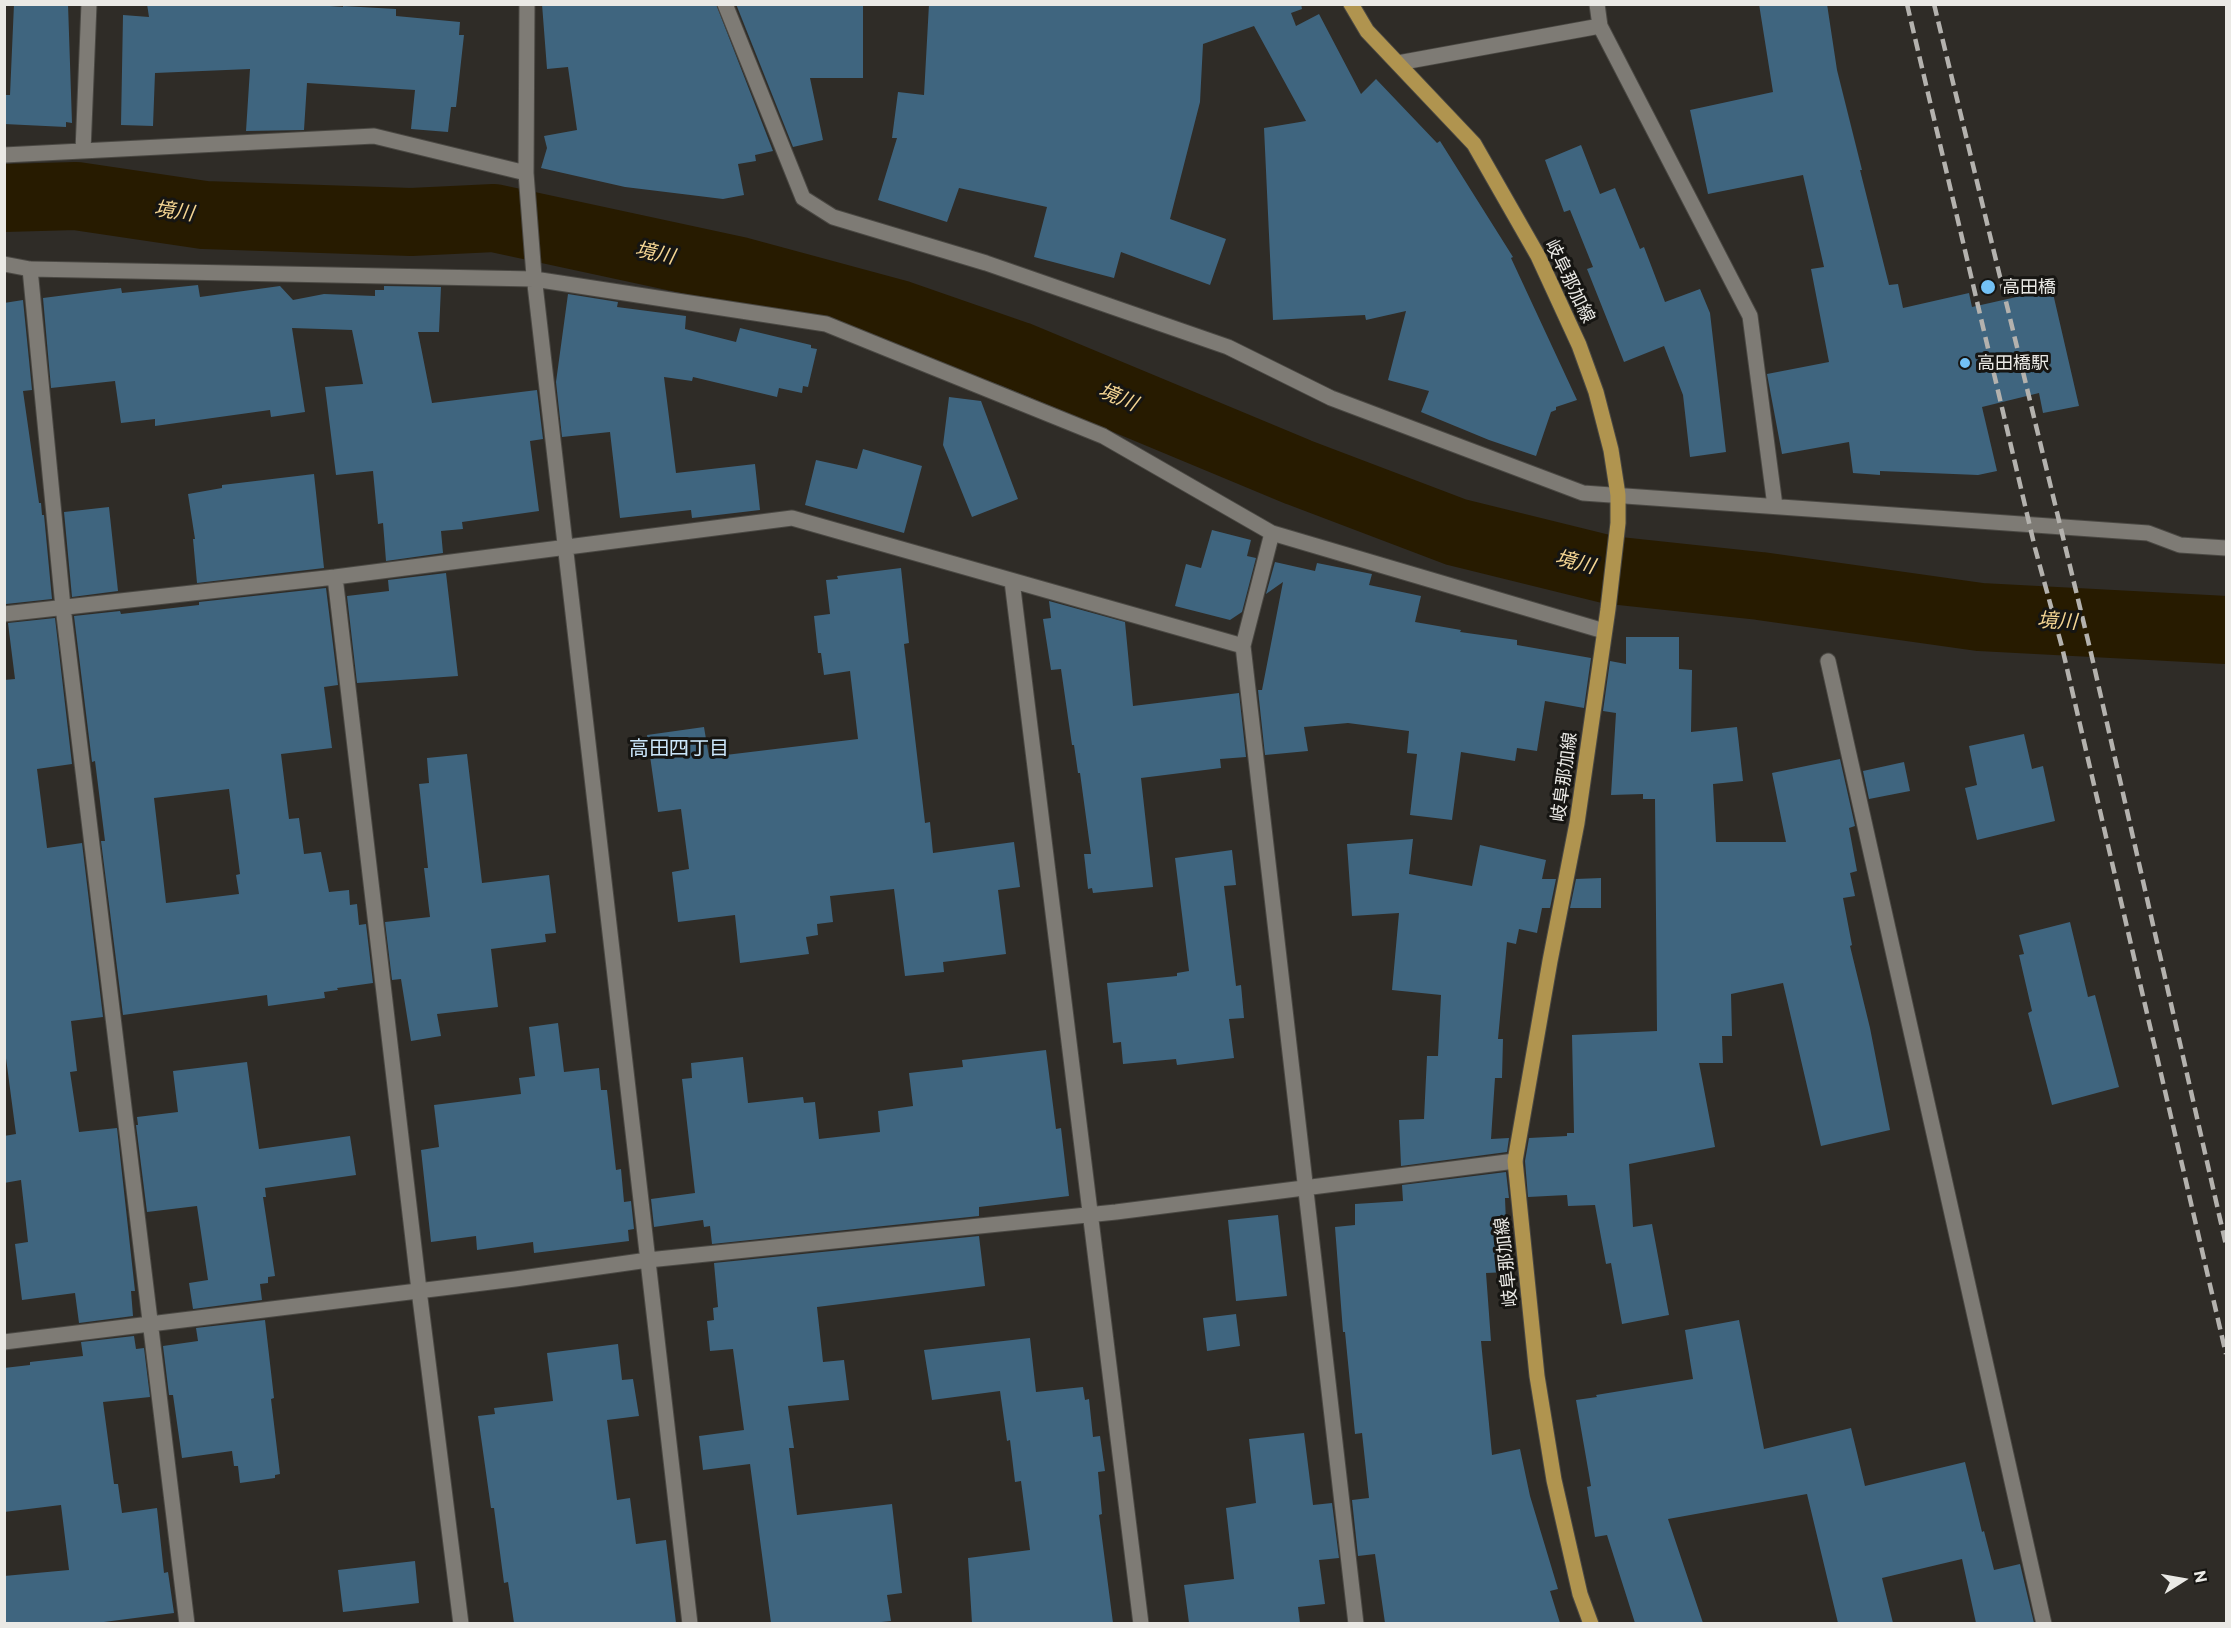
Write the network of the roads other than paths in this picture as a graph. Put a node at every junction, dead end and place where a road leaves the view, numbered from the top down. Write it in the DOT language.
graph roads {
  1 [pos="89,4"];
  2 [pos="527,4"];
  3 [pos="725,4"];
  4 [pos="1351,4"];
  5 [pos="1597,4"];
  6 [pos="1600,26"];
  7 [pos="1398,63"];
  8 [pos="83,151"];
  9 [pos="4,155"];
  10 [pos="526,173"];
  11 [pos="4,264"];
  12 [pos="30,269"];
  13 [pos="534,277"];
  14 [pos="1618,495"];
  15 [pos="1775,506"];
  16 [pos="1272,533"];
  17 [pos="564,546"];
  18 [pos="2226,548"];
  19 [pos="334,577"];
  20 [pos="1012,581"];
  21 [pos="63,607"];
  22 [pos="4,614"];
  23 [pos="1604,631"];
  24 [pos="1243,646"];
  25 [pos="1828,661"];
  26 [pos="1515,1161"];
  27 [pos="1305,1188"];
  28 [pos="1090,1214"];
  29 [pos="648,1260"];
  30 [pos="419,1290"];
  31 [pos="150,1323"];
  32 [pos="4,1342"];
  33 [pos="187,1623"];
  34 [pos="461,1623"];
  35 [pos="690,1623"];
  36 [pos="1141,1623"];
  37 [pos="1356,1623"];
  38 [pos="1591,1623"];
  39 [pos="2044,1623"];
  1 -- 8 [label="street"];
  2 -- 10 [label="street"];
  3 -- 14 [label="street"];
  4 -- 7 [label="main road, 岐阜那加線"];
  5 -- 6 [label="street"];
  6 -- 7 [label="street"];
  6 -- 15 [label="street"];
  7 -- 14 [label="main road, 岐阜那加線"];
  8 -- 9 [label="street"];
  8 -- 10 [label="street"];
  10 -- 13 [label="street"];
  11 -- 12 [label="street"];
  12 -- 13 [label="street"];
  12 -- 21 [label="street"];
  13 -- 16 [label="street"];
  13 -- 17 [label="street"];
  14 -- 15 [label="street"];
  14 -- 23 [label="main road, 岐阜那加線"];
  15 -- 18 [label="street"];
  16 -- 23 [label="street"];
  16 -- 24 [label="street"];
  17 -- 19 [label="street"];
  17 -- 20 [label="street"];
  17 -- 29 [label="street"];
  19 -- 21 [label="street"];
  19 -- 30 [label="street"];
  20 -- 24 [label="street"];
  20 -- 28 [label="street"];
  21 -- 22 [label="street"];
  21 -- 31 [label="street"];
  23 -- 26 [label="main road, 岐阜那加線"];
  24 -- 27 [label="street"];
  25 -- 39 [label="street"];
  26 -- 27 [label="street"];
  26 -- 38 [label="main road, 岐阜那加線"];
  27 -- 28 [label="street"];
  27 -- 37 [label="street"];
  28 -- 29 [label="street"];
  28 -- 36 [label="street"];
  29 -- 30 [label="street"];
  29 -- 35 [label="street"];
  30 -- 31 [label="street"];
  30 -- 34 [label="street"];
  31 -- 32 [label="street"];
  31 -- 33 [label="street"];
}
